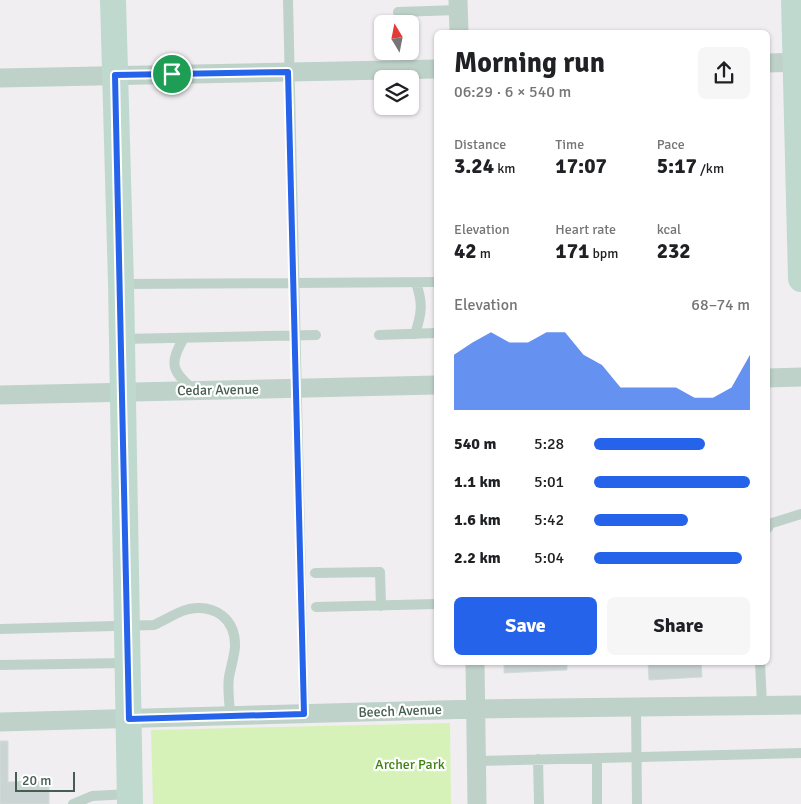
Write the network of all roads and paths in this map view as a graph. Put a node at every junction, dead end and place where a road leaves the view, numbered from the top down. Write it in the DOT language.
graph roads {
  1 [pos="113,0"];
  2 [pos="288,0"];
  3 [pos="794,0"];
  4 [pos="458,5"];
  5 [pos="398,12"];
  6 [pos="459,30"];
  7 [pos="798,62"];
  8 [pos="770,63"];
  9 [pos="434,69"];
  10 [pos="288,72"];
  11 [pos="115,75"];
  12 [pos="0,78"];
  13 [pos="801,279"];
  14 [pos="434,282"];
  15 [pos="294,283"];
  16 [pos="416,283"];
  17 [pos="121,284"];
  18 [pos="434,333"];
  19 [pos="415,334"];
  20 [pos="296,335"];
  21 [pos="316,335"];
  22 [pos="379,335"];
  23 [pos="184,338"];
  24 [pos="120,339"];
  25 [pos="801,377"];
  26 [pos="770,378"];
  27 [pos="434,385"];
  28 [pos="297,389"];
  29 [pos="194,391"];
  30 [pos="121,393"];
  31 [pos="0,395"];
  32 [pos="801,514"];
  33 [pos="770,524"];
  34 [pos="315,573"];
  35 [pos="434,604"];
  36 [pos="381,606"];
  37 [pos="316,607"];
  38 [pos="126,627"];
  39 [pos="0,630"];
  40 [pos="127,663"];
  41 [pos="0,665"];
  42 [pos="475,665"];
  43 [pos="760,665"];
  44 [pos="762,705"];
  45 [pos="801,705"];
  46 [pos="636,707"];
  47 [pos="476,709"];
  48 [pos="304,714"];
  49 [pos="230,716"];
  50 [pos="129,719"];
  51 [pos="0,722"];
  52 [pos="801,753"];
  53 [pos="636,757"];
  54 [pos="597,758"];
  55 [pos="538,759"];
  56 [pos="477,761"];
  57 [pos="130,799"];
  58 [pos="73,804"];
  59 [pos="477,804"];
  60 [pos="539,804"];
  61 [pos="597,804"];
  62 [pos="637,804"];
  1 -- 11 [label="street"];
  2 -- 10 [label="lane"];
  3 -- 7 [label="street"];
  4 -- 5 [label="lane"];
  4 -- 6 [label="street"];
  7 -- 8 [label="street"];
  7 -- 13 [label="street"];
  9 -- 10 [label="street"];
  10 -- 11 [label="street"];
  10 -- 15 [label="lane"];
  11 -- 12 [label="street"];
  11 -- 17 [label="street"];
  14 -- 16 [label="lane"];
  15 -- 16 [label="lane"];
  15 -- 17 [label="lane"];
  15 -- 20 [label="lane"];
  16 -- 19 [label="lane"];
  17 -- 24 [label="street"];
  18 -- 19 [label="lane"];
  19 -- 22 [label="lane"];
  20 -- 21 [label="lane"];
  20 -- 23 [label="lane"];
  20 -- 28 [label="lane"];
  23 -- 24 [label="lane"];
  23 -- 29 [label="lane"];
  24 -- 30 [label="street"];
  25 -- 26 [label="street"];
  27 -- 28 [label="street, Cedar Avenue"];
  28 -- 29 [label="street, Cedar Avenue"];
  28 -- 48 [label="lane"];
  29 -- 30 [label="street, Cedar Avenue"];
  30 -- 31 [label="street, Cedar Avenue"];
  30 -- 38 [label="street"];
  32 -- 33 [label="lane"];
  34 -- 36 [label="lane"];
  35 -- 36 [label="lane"];
  36 -- 37 [label="lane"];
  38 -- 39 [label="lane"];
  38 -- 40 [label="street"];
  38 -- 49 [label="lane"];
  40 -- 41 [label="lane"];
  40 -- 50 [label="street"];
  42 -- 47 [label="street"];
  43 -- 44 [label="lane"];
  44 -- 45 [label="street, Beech Avenue"];
  44 -- 46 [label="street, Beech Avenue"];
  46 -- 47 [label="street, Beech Avenue"];
  46 -- 53 [label="lane"];
  47 -- 48 [label="street, Beech Avenue"];
  47 -- 56 [label="street"];
  48 -- 49 [label="street, Beech Avenue"];
  49 -- 50 [label="street, Beech Avenue"];
  50 -- 51 [label="street, Beech Avenue"];
  50 -- 57 [label="street"];
  52 -- 53 [label="lane"];
  53 -- 54 [label="lane"];
  53 -- 62 [label="lane"];
  54 -- 55 [label="lane"];
  54 -- 61 [label="lane"];
  55 -- 56 [label="lane"];
  55 -- 60 [label="lane"];
  56 -- 59 [label="street"];
  57 -- 58 [label="lane"];
}
